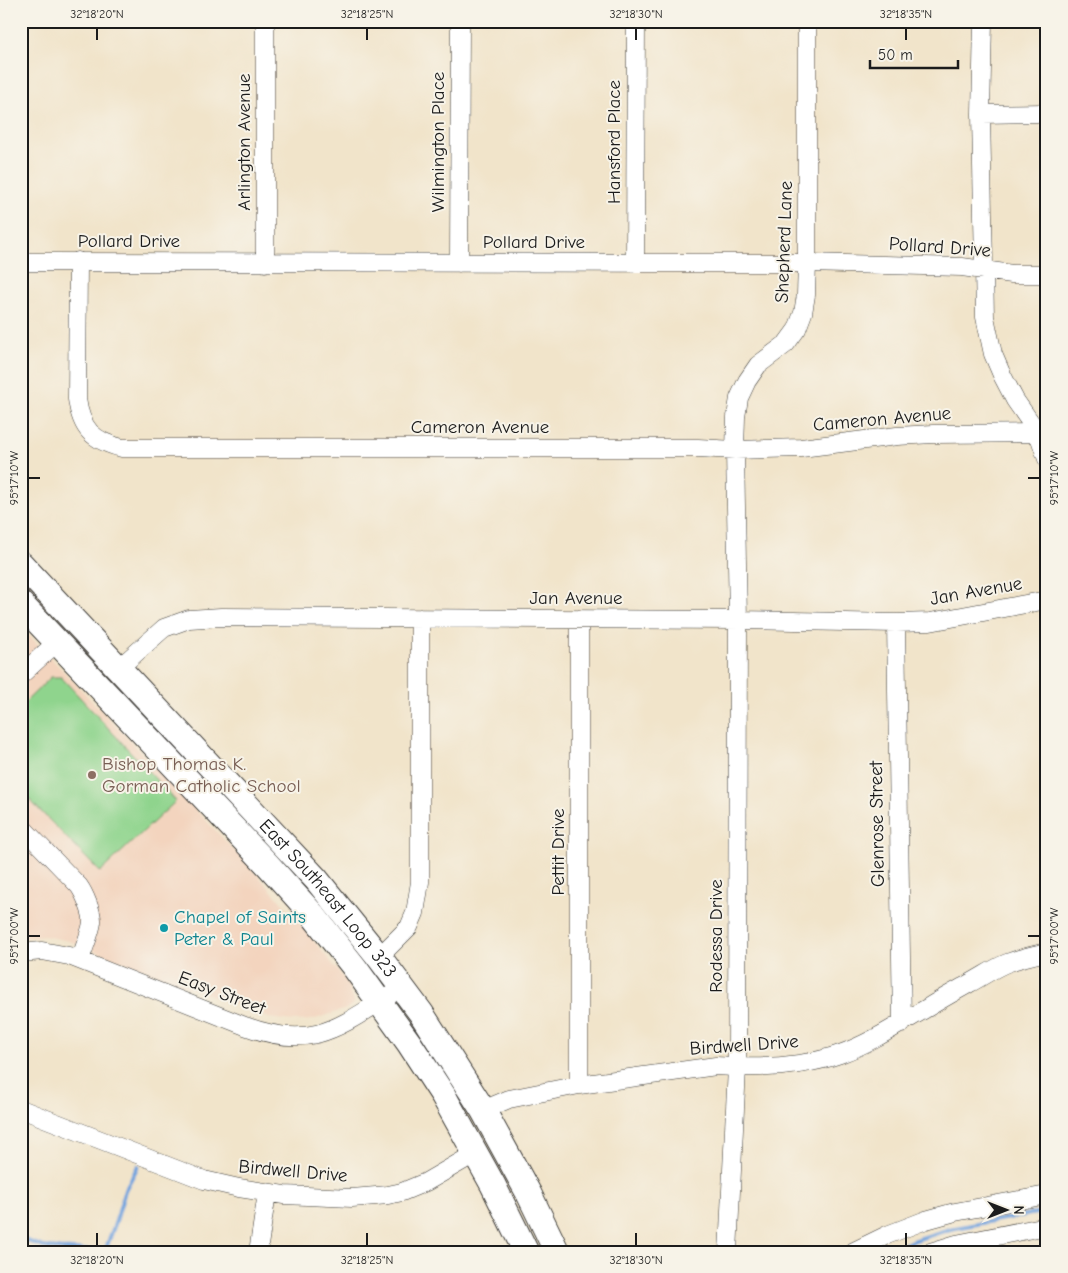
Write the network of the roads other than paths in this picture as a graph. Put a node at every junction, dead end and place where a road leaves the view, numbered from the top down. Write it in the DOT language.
graph roads {
  1 [pos="265,21"];
  2 [pos="460,21"];
  3 [pos="636,21"];
  4 [pos="807,21"];
  5 [pos="983,21"];
  6 [pos="1047,113"];
  7 [pos="981,114"];
  8 [pos="78,261"];
  9 [pos="21,263"];
  10 [pos="265,263"];
  11 [pos="458,263"];
  12 [pos="635,263"];
  13 [pos="807,263"];
  14 [pos="983,269"];
  15 [pos="1047,274"];
  16 [pos="1042,432"];
  17 [pos="735,450"];
  18 [pos="1047,459"];
  19 [pos="21,564"];
  20 [pos="21,583"];
  21 [pos="1047,600"];
  22 [pos="21,604"];
  23 [pos="420,618"];
  24 [pos="579,619"];
  25 [pos="738,620"];
  26 [pos="77,622"];
  27 [pos="896,623"];
  28 [pos="57,642"];
  29 [pos="119,668"];
  30 [pos="21,675"];
  31 [pos="144,733"];
  32 [pos="21,826"];
  33 [pos="308,870"];
  34 [pos="1047,952"];
  35 [pos="21,953"];
  36 [pos="379,957"];
  37 [pos="80,960"];
  38 [pos="402,987"];
  39 [pos="380,1002"];
  40 [pos="902,1024"];
  41 [pos="737,1068"];
  42 [pos="579,1085"];
  43 [pos="21,1109"];
  44 [pos="483,1110"];
  45 [pos="476,1153"];
  46 [pos="267,1193"];
  47 [pos="1047,1195"];
  48 [pos="1047,1226"];
  49 [pos="258,1252"];
  50 [pos="526,1252"];
  51 [pos="557,1252"];
  52 [pos="728,1252"];
  53 [pos="852,1252"];
  54 [pos="930,1252"];
  1 -- 10 [label="street, Arlington Avenue"];
  2 -- 11 [label="street, Wilmington Place"];
  3 -- 12 [label="street, Hansford Place"];
  4 -- 13 [label="street, Shepherd Lane"];
  5 -- 7 [label="street"];
  6 -- 7 [label="street"];
  7 -- 14 [label="street"];
  8 -- 9 [label="street, Pollard Drive"];
  8 -- 10 [label="street, Pollard Drive"];
  8 -- 17 [label="street, Cameron Avenue"];
  10 -- 11 [label="street, Pollard Drive"];
  11 -- 12 [label="street, Pollard Drive"];
  12 -- 13 [label="street, Pollard Drive"];
  13 -- 14 [label="street, Pollard Drive"];
  13 -- 17 [label="street, Shepherd Lane"];
  14 -- 15 [label="street, Pollard Drive"];
  14 -- 16 [label="street"];
  16 -- 17 [label="street, Cameron Avenue"];
  16 -- 18 [label="street"];
  17 -- 25 [label="street, Shepherd Lane"];
  19 -- 26 [label="highway, East Southeast Loop 323"];
  20 -- 26 [label="highway"];
  21 -- 27 [label="street, Jan Avenue"];
  22 -- 28 [label="highway, East Southeast Loop 323"];
  23 -- 24 [label="street, Jan Avenue"];
  23 -- 29 [label="street, Jan Avenue"];
  23 -- 36 [label="street"];
  24 -- 25 [label="street, Jan Avenue"];
  24 -- 42 [label="street, Pettit Drive"];
  25 -- 27 [label="street, Jan Avenue"];
  25 -- 41 [label="street, Rodessa Drive"];
  26 -- 29 [label="highway, East Southeast Loop 323"];
  27 -- 40 [label="street, Glenrose Street"];
  28 -- 30 [label="street"];
  28 -- 31 [label="highway, East Southeast Loop 323"];
  29 -- 33 [label="highway, East Southeast Loop 323"];
  31 -- 33 [label="highway"];
  31 -- 39 [label="highway, East Southeast Loop 323"];
  32 -- 37 [label="street"];
  33 -- 36 [label="highway, East Southeast Loop 323"];
  34 -- 40 [label="street, Birdwell Drive"];
  35 -- 37 [label="street, Easy Street"];
  36 -- 38 [label="highway, East Southeast Loop 323"];
  37 -- 39 [label="street, Easy Street"];
  38 -- 39 [label="street, Easy Street"];
  38 -- 44 [label="highway, East Southeast Loop 323"];
  39 -- 45 [label="highway, East Southeast Loop 323"];
  40 -- 41 [label="street, Birdwell Drive"];
  41 -- 42 [label="street, Birdwell Drive"];
  41 -- 52 [label="street, Rodessa Drive"];
  42 -- 44 [label="street, Birdwell Drive"];
  43 -- 46 [label="street, Birdwell Drive"];
  44 -- 51 [label="highway, East Southeast Loop 323"];
  45 -- 46 [label="street, Birdwell Drive"];
  45 -- 50 [label="highway, East Southeast Loop 323"];
  46 -- 49 [label="street"];
  47 -- 53 [label="street"];
  48 -- 54 [label="street"];
}
